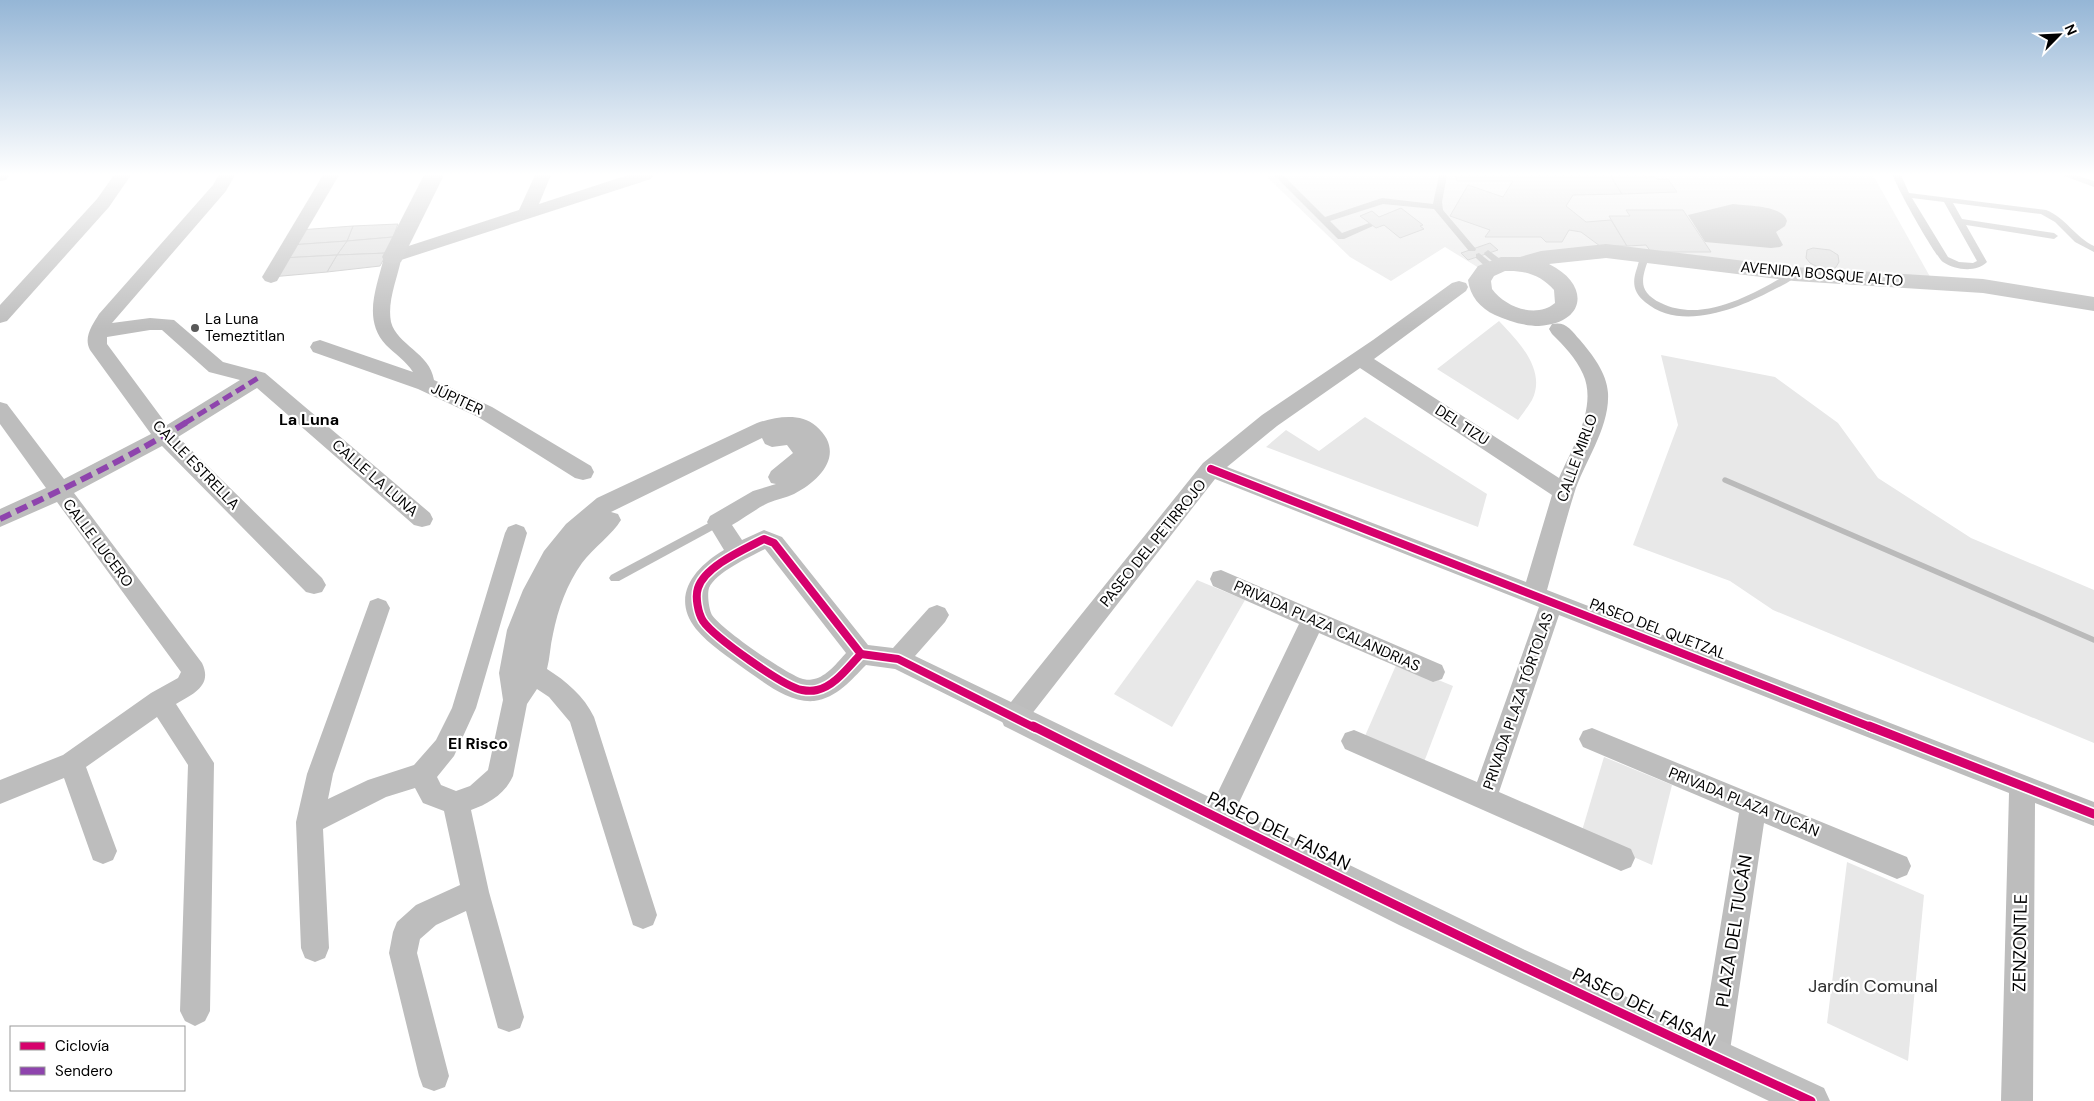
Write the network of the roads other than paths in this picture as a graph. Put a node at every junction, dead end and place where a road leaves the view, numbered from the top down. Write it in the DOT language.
graph roads {
  1 [pos="82,226"];
  2 [pos="186,226"];
  3 [pos="301,226"];
  4 [pos="408,226"];
  5 [pos="484,226"];
  6 [pos="1330,226"];
  7 [pos="1367,226"];
  8 [pos="1451,226"];
  9 [pos="1925,226"];
  10 [pos="1961,226"];
  11 [pos="1992,226"];
  12 [pos="2066,226"];
  13 [pos="2054,236"];
  14 [pos="2094,249"];
  15 [pos="1646,255"];
  16 [pos="393,257"];
  17 [pos="1484,265"];
  18 [pos="1794,274"];
  19 [pos="271,277"];
  20 [pos="2094,304"];
  21 [pos="0,317"];
  22 [pos="1555,324"];
  23 [pos="98,332"];
  24 [pos="320,347"];
  25 [pos="1360,359"];
  26 [pos="258,378"];
  27 [pos="425,384"];
  28 [pos="0,409"];
  29 [pos="164,436"];
  30 [pos="1212,469"];
  31 [pos="583,472"];
  32 [pos="59,491"];
  33 [pos="1564,492"];
  34 [pos="753,502"];
  35 [pos="0,519"];
  36 [pos="422,519"];
  37 [pos="718,522"];
  38 [pos="516,533"];
  39 [pos="769,541"];
  40 [pos="738,552"];
  41 [pos="615,578"];
  42 [pos="1220,578"];
  43 [pos="314,585"];
  44 [pos="1543,600"];
  45 [pos="378,608"];
  46 [pos="937,615"];
  47 [pos="1313,620"];
  48 [pos="861,654"];
  49 [pos="898,659"];
  50 [pos="1433,672"];
  51 [pos="522,673"];
  52 [pos="160,701"];
  53 [pos="1015,716"];
  54 [pos="1592,739"];
  55 [pos="1354,741"];
  56 [pos="72,763"];
  57 [pos="422,774"];
  58 [pos="2022,785"];
  59 [pos="0,792"];
  60 [pos="1484,798"];
  61 [pos="456,803"];
  62 [pos="1754,806"];
  63 [pos="2094,814"];
  64 [pos="1218,819"];
  65 [pos="309,822"];
  66 [pos="103,851"];
  67 [pos="1621,858"];
  68 [pos="1897,866"];
  69 [pos="475,892"];
  70 [pos="643,915"];
  71 [pos="315,948"];
  72 [pos="195,1011"];
  73 [pos="509,1017"];
  74 [pos="1714,1057"];
  75 [pos="434,1076"];
  76 [pos="1811,1101"];
  77 [pos="2018,1101"];
  1 -- 21 [label="street"];
  2 -- 23 [label="street"];
  3 -- 19 [label="street"];
  4 -- 16 [label="street"];
  5 -- 16 [label="street"];
  6 -- 7 [label="lane"];
  8 -- 17 [label="lane"];
  9 -- 10 [label="lane"];
  11 -- 13 [label="lane"];
  12 -- 14 [label="lane"];
  15 -- 17 [label="street, AVENIDA BOSQUE ALTO"];
  15 -- 18 [label="street, AVENIDA BOSQUE ALTO"];
  15 -- 18 [label="lane"];
  16 -- 27 [label="street"];
  17 -- 22 [label="street"];
  17 -- 22 [label="street"];
  17 -- 25 [label="street, PASEO DEL PETIRROJO"];
  18 -- 20 [label="street, AVENIDA BOSQUE ALTO"];
  22 -- 33 [label="street, CALLE MIRLO"];
  23 -- 26 [label="street, CALLE LA LUNA"];
  23 -- 29 [label="street, CALLE ESTRELLA"];
  24 -- 27 [label="street, JÚPITER"];
  25 -- 30 [label="street, PASEO DEL PETIRROJO"];
  25 -- 33 [label="street, DEL TIZU"];
  26 -- 29 [label="street"];
  26 -- 36 [label="street, CALLE LA LUNA"];
  27 -- 31 [label="street, JÚPITER"];
  28 -- 32 [label="street, CALLE LUCERO"];
  29 -- 32 [label="street"];
  29 -- 43 [label="street, CALLE ESTRELLA"];
  30 -- 44 [label="street, PASEO DEL QUETZAL"];
  30 -- 53 [label="street, PASEO DEL PETIRROJO"];
  32 -- 35 [label="street"];
  32 -- 52 [label="street, CALLE LUCERO"];
  33 -- 44 [label="street, CALLE MIRLO"];
  34 -- 37 [label="street"];
  34 -- 39 [label="street"];
  34 -- 51 [label="street"];
  37 -- 40 [label="street"];
  37 -- 41 [label="lane"];
  38 -- 57 [label="street"];
  39 -- 40 [label="street"];
  39 -- 48 [label="street"];
  40 -- 48 [label="street"];
  42 -- 47 [label="street, PRIVADA PLAZA CALANDRIAS"];
  44 -- 58 [label="street, PASEO DEL QUETZAL"];
  44 -- 60 [label="street, PRIVADA PLAZA TÓRTOLAS"];
  45 -- 65 [label="street"];
  46 -- 49 [label="street"];
  47 -- 50 [label="street, PRIVADA PLAZA CALANDRIAS"];
  47 -- 64 [label="street"];
  48 -- 49 [label="street, PASEO DEL FAISAN"];
  49 -- 53 [label="street, PASEO DEL FAISAN"];
  51 -- 61 [label="street"];
  51 -- 70 [label="street"];
  52 -- 56 [label="street"];
  52 -- 72 [label="street"];
  53 -- 64 [label="street, PASEO DEL FAISAN"];
  54 -- 62 [label="street, PRIVADA PLAZA TUCÁN"];
  55 -- 60 [label="street, PRIVADA PLAZA TÓRTOLAS"];
  56 -- 59 [label="street"];
  56 -- 66 [label="street"];
  57 -- 61 [label="street"];
  57 -- 65 [label="street"];
  58 -- 63 [label="street, PASEO DEL QUETZAL"];
  58 -- 77 [label="street, ZENZONTLE"];
  60 -- 67 [label="street, PRIVADA PLAZA TÓRTOLAS"];
  61 -- 69 [label="street"];
  62 -- 68 [label="street, PRIVADA PLAZA TUCÁN"];
  62 -- 74 [label="street, PLAZA DEL TUCÁN"];
  64 -- 74 [label="street, PASEO DEL FAISAN"];
  65 -- 71 [label="street"];
  69 -- 73 [label="street"];
  69 -- 75 [label="street"];
  74 -- 76 [label="street, PASEO DEL FAISAN"];
}
